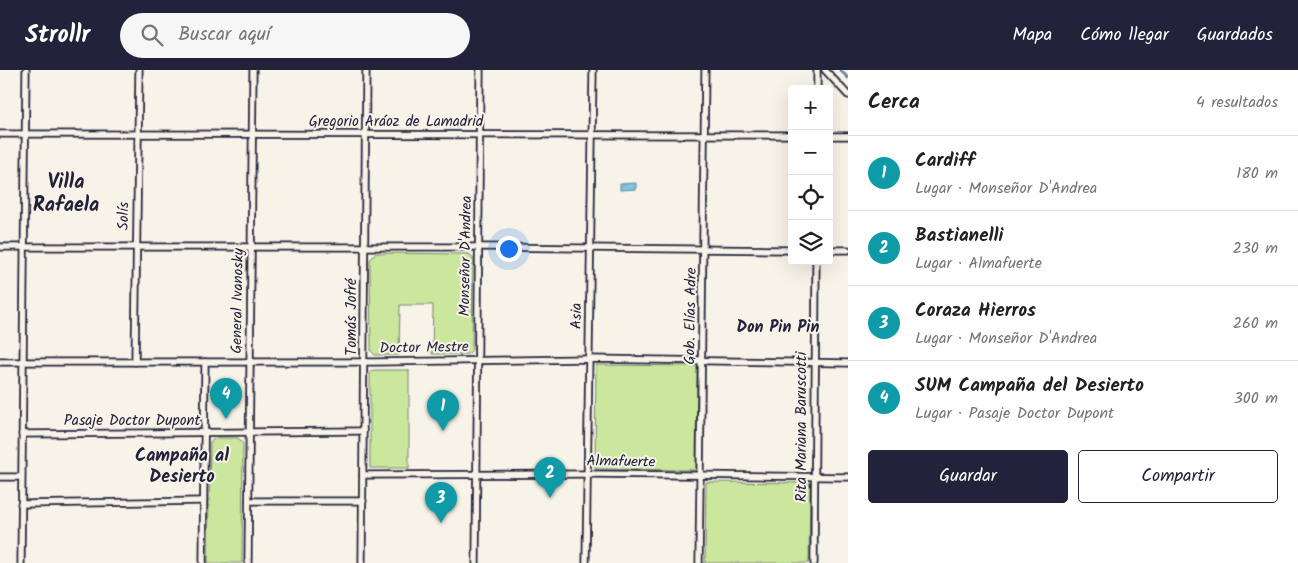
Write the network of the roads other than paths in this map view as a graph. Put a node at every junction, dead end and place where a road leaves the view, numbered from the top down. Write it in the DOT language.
graph roads {
  1 [pos="26,70"];
  2 [pos="139,70"];
  3 [pos="253,70"];
  4 [pos="366,70"];
  5 [pos="480,70"];
  6 [pos="593,70"];
  7 [pos="705,70"];
  8 [pos="817,70"];
  9 [pos="825,70"];
  10 [pos="817,85"];
  11 [pos="848,95"];
  12 [pos="0,134"];
  13 [pos="24,134"];
  14 [pos="138,134"];
  15 [pos="252,134"];
  16 [pos="704,134"];
  17 [pos="366,135"];
  18 [pos="480,135"];
  19 [pos="788,135"];
  20 [pos="592,136"];
  21 [pos="833,136"];
  22 [pos="848,136"];
  23 [pos="0,247"];
  24 [pos="23,247"];
  25 [pos="479,247"];
  26 [pos="136,248"];
  27 [pos="251,248"];
  28 [pos="364,248"];
  29 [pos="591,249"];
  30 [pos="704,249"];
  31 [pos="788,250"];
  32 [pos="833,250"];
  33 [pos="848,250"];
  34 [pos="816,265"];
  35 [pos="589,359"];
  36 [pos="478,360"];
  37 [pos="0,362"];
  38 [pos="22,362"];
  39 [pos="135,362"];
  40 [pos="205,362"];
  41 [pos="250,362"];
  42 [pos="364,362"];
  43 [pos="702,362"];
  44 [pos="815,363"];
  45 [pos="848,363"];
  46 [pos="363,432"];
  47 [pos="204,433"];
  48 [pos="249,433"];
  49 [pos="22,434"];
  50 [pos="476,474"];
  51 [pos="588,474"];
  52 [pos="363,475"];
  53 [pos="701,476"];
  54 [pos="0,477"];
  55 [pos="22,477"];
  56 [pos="814,477"];
  57 [pos="848,477"];
  58 [pos="203,501"];
  59 [pos="248,501"];
  60 [pos="363,501"];
  61 [pos="21,504"];
  62 [pos="21,563"];
  63 [pos="203,563"];
  64 [pos="248,563"];
  65 [pos="362,563"];
  66 [pos="476,563"];
  67 [pos="586,563"];
  68 [pos="699,563"];
  69 [pos="814,563"];
  1 -- 13 [label="street"];
  2 -- 14 [label="street, Solís"];
  3 -- 15 [label="street, General Ivanosky"];
  4 -- 17 [label="street, Tomás Jofré"];
  5 -- 18 [label="street, Monseñor D'Andrea"];
  6 -- 20 [label="street, Asia"];
  7 -- 16 [label="street, Gob. Elías Adre"];
  8 -- 10 [label="street"];
  9 -- 11 [label="street"];
  12 -- 13 [label="street, Gregorio Aráoz de Lamadrid"];
  13 -- 14 [label="street, Gregorio Aráoz de Lamadrid"];
  13 -- 24 [label="street"];
  14 -- 15 [label="street, Gregorio Aráoz de Lamadrid"];
  14 -- 26 [label="street, Solís"];
  15 -- 17 [label="street, Gregorio Aráoz de Lamadrid"];
  15 -- 27 [label="street, General Ivanosky"];
  16 -- 19 [label="street, Gregorio Aráoz de Lamadrid"];
  16 -- 20 [label="street, Gregorio Aráoz de Lamadrid"];
  16 -- 30 [label="street, Gob. Elías Adre"];
  17 -- 18 [label="street, Gregorio Aráoz de Lamadrid"];
  17 -- 28 [label="street, Tomás Jofré"];
  18 -- 20 [label="street, Gregorio Aráoz de Lamadrid"];
  18 -- 25 [label="street, Monseñor D'Andrea"];
  20 -- 29 [label="street, Asia"];
  21 -- 22 [label="street"];
  23 -- 24 [label="street"];
  24 -- 26 [label="street"];
  24 -- 38 [label="street"];
  25 -- 28 [label="street"];
  25 -- 29 [label="street"];
  25 -- 36 [label="street, Monseñor D'Andrea"];
  26 -- 27 [label="street"];
  26 -- 39 [label="street, Solís"];
  27 -- 28 [label="street"];
  27 -- 41 [label="street, General Ivanosky"];
  28 -- 42 [label="street, Tomás Jofré"];
  29 -- 30 [label="street"];
  29 -- 35 [label="street, Asia"];
  30 -- 31 [label="street"];
  30 -- 43 [label="street, Gob. Elías Adre"];
  32 -- 33 [label="street"];
  34 -- 44 [label="street, Rita Mariana Baruscotti"];
  35 -- 36 [label="street, Doctor Mestre"];
  35 -- 43 [label="street, Doctor Mestre"];
  35 -- 51 [label="street, Asia"];
  36 -- 42 [label="street, Doctor Mestre"];
  36 -- 50 [label="street, Monseñor D'Andrea"];
  37 -- 38 [label="street, Doctor Mestre"];
  38 -- 39 [label="street, Doctor Mestre"];
  38 -- 49 [label="street"];
  39 -- 40 [label="street, Doctor Mestre"];
  40 -- 41 [label="street, Doctor Mestre"];
  40 -- 47 [label="street"];
  41 -- 42 [label="street, Doctor Mestre"];
  41 -- 48 [label="street, General Ivanosky"];
  42 -- 46 [label="street, Tomás Jofré"];
  43 -- 44 [label="street, Doctor Mestre"];
  43 -- 53 [label="street, Gob. Elías Adre"];
  44 -- 45 [label="street, Doctor Mestre"];
  44 -- 56 [label="street, Rita Mariana Baruscotti"];
  46 -- 48 [label="street, Pasaje Doctor Dupont"];
  46 -- 52 [label="street, Tomás Jofré"];
  47 -- 48 [label="street, Pasaje Doctor Dupont"];
  47 -- 49 [label="street, Pasaje Doctor Dupont"];
  47 -- 58 [label="street"];
  48 -- 59 [label="street, General Ivanosky"];
  49 -- 55 [label="street"];
  50 -- 51 [label="street, Almafuerte"];
  50 -- 52 [label="street, Almafuerte"];
  50 -- 66 [label="street, Monseñor D'Andrea"];
  51 -- 53 [label="street, Almafuerte"];
  51 -- 67 [label="street, Asia"];
  52 -- 60 [label="street, Tomás Jofré"];
  53 -- 56 [label="street, Almafuerte"];
  53 -- 68 [label="street, Gob. Elías Adre"];
  54 -- 55 [label="street"];
  55 -- 61 [label="street"];
  56 -- 57 [label="street, Almafuerte"];
  56 -- 69 [label="street, Rita Mariana Baruscotti"];
  58 -- 61 [label="street"];
  58 -- 63 [label="street"];
  59 -- 60 [label="street"];
  59 -- 64 [label="street, General Ivanosky"];
  60 -- 65 [label="street, Tomás Jofré"];
  61 -- 62 [label="street"];
}
